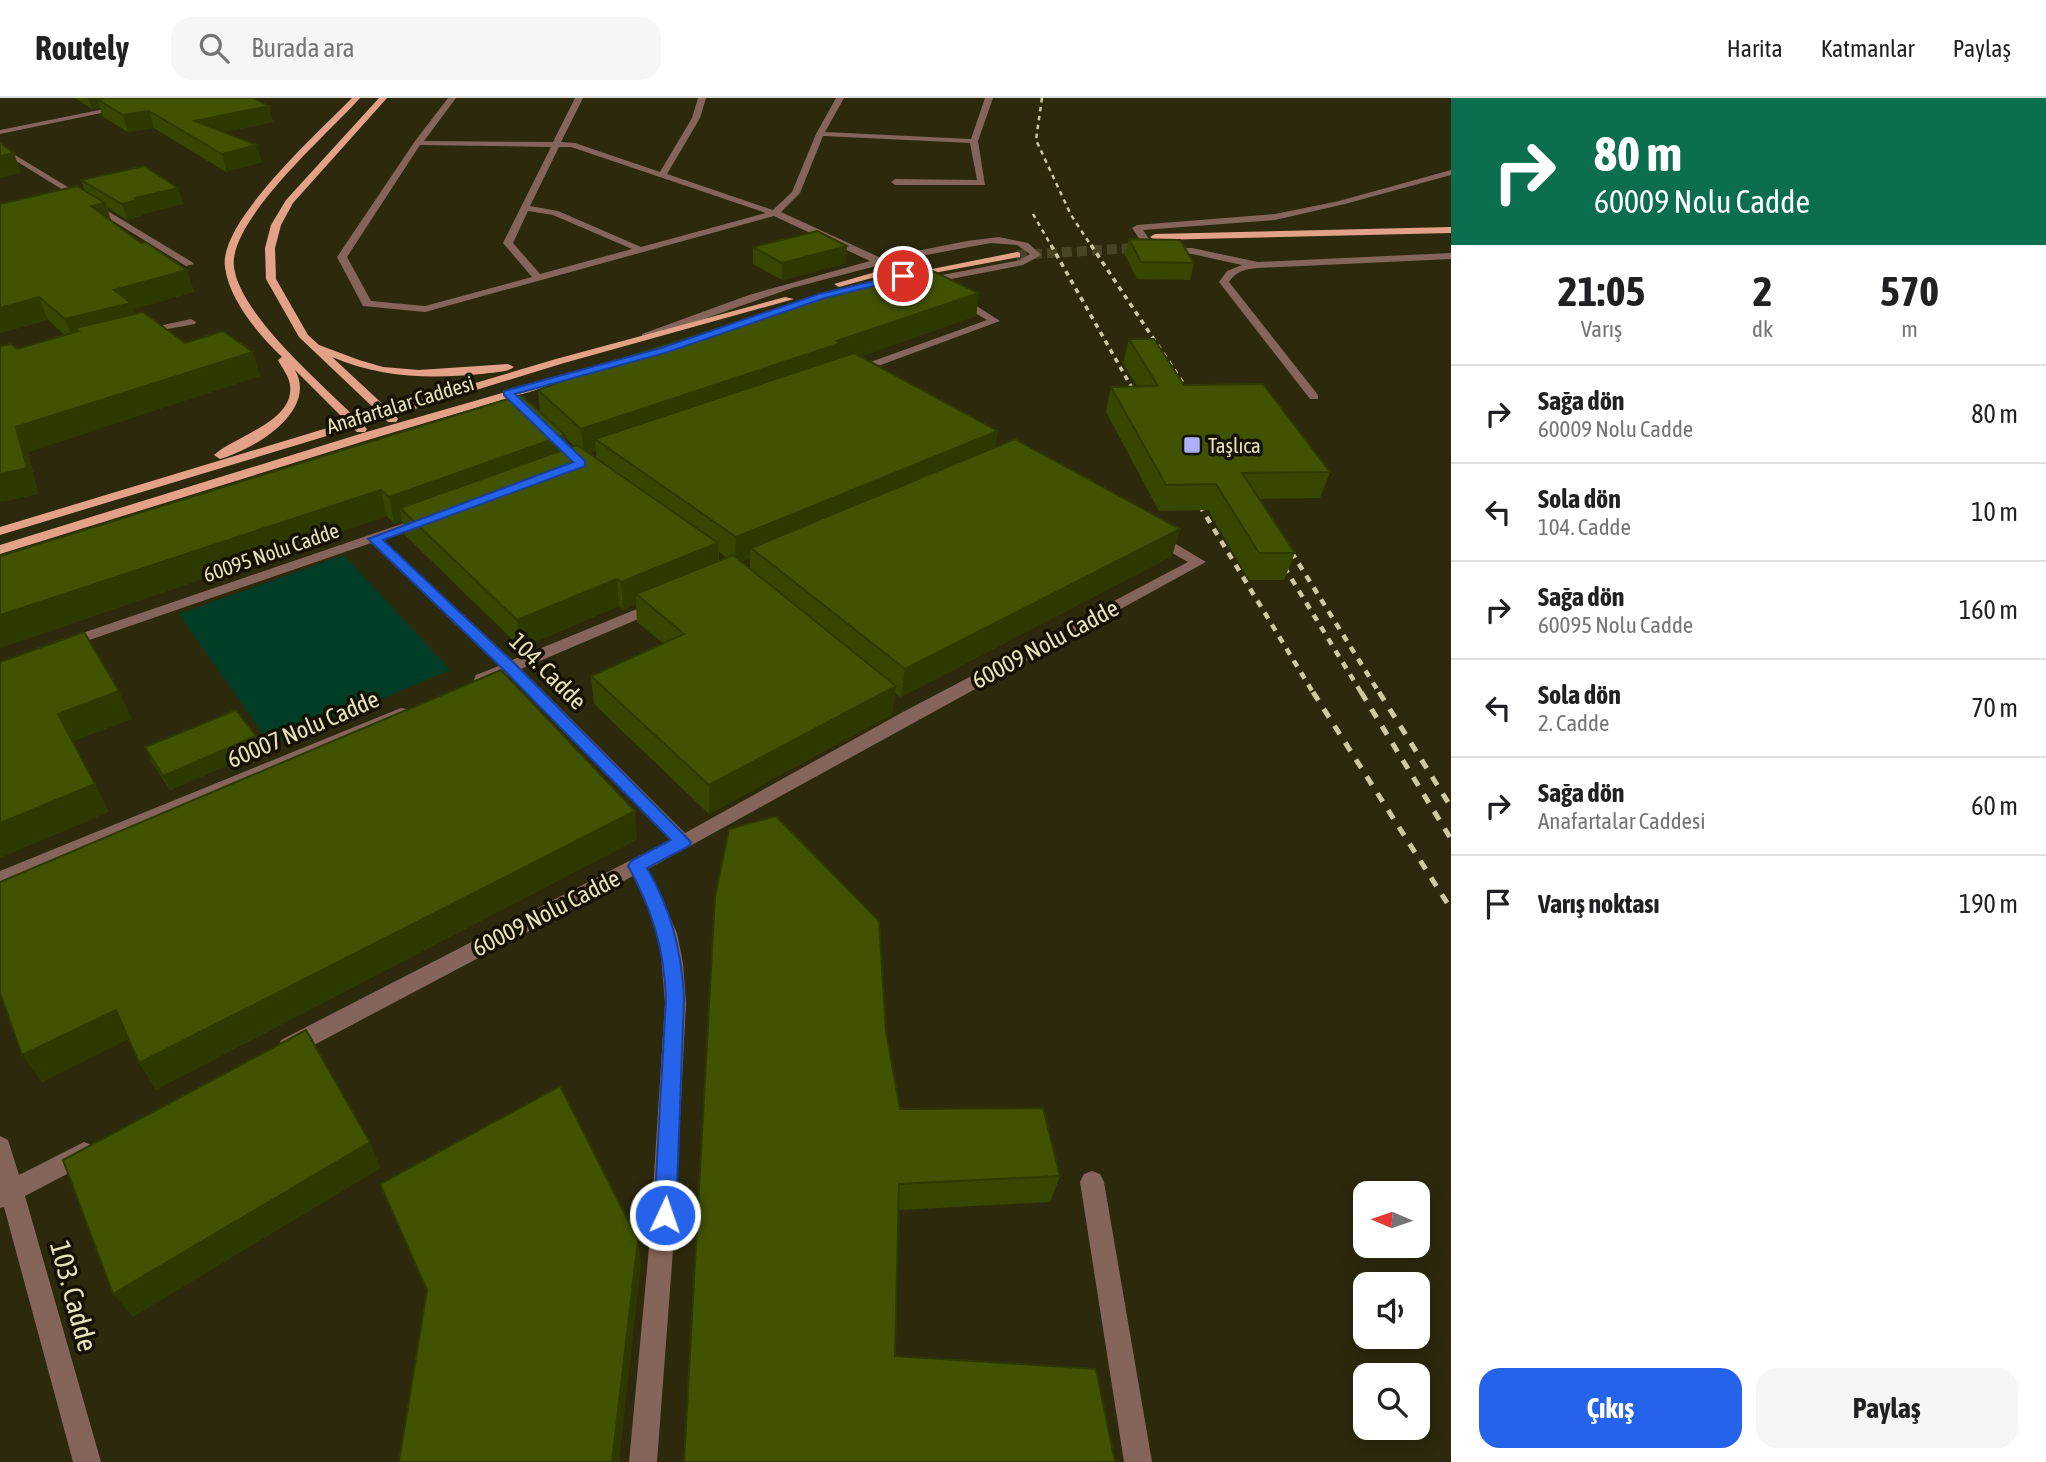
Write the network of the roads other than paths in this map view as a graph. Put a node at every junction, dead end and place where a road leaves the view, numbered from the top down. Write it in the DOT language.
graph roads {
  1 [pos="170,98"];
  2 [pos="356,98"];
  3 [pos="383,98"];
  4 [pos="452,98"];
  5 [pos="579,98"];
  6 [pos="702,98"];
  7 [pos="713,98"];
  8 [pos="834,98"];
  9 [pos="840,98"];
  10 [pos="989,98"];
  11 [pos="696,118"];
  12 [pos="0,132"];
  13 [pos="820,134"];
  14 [pos="974,141"];
  15 [pos="418,143"];
  16 [pos="558,144"];
  17 [pos="0,148"];
  18 [pos="1451,172"];
  19 [pos="662,174"];
  20 [pos="895,182"];
  21 [pos="525,208"];
  22 [pos="775,212"];
  23 [pos="1451,230"];
  24 [pos="1155,237"];
  25 [pos="1451,237"];
  26 [pos="1165,246"];
  27 [pos="641,250"];
  28 [pos="1451,256"];
  29 [pos="879,261"];
  30 [pos="189,264"];
  31 [pos="1258,265"];
  32 [pos="538,278"];
  33 [pos="927,280"];
  34 [pos="902,287"];
  35 [pos="864,297"];
  36 [pos="191,322"];
  37 [pos="775,323"];
  38 [pos="713,333"];
  39 [pos="122,335"];
  40 [pos="646,336"];
  41 [pos="312,344"];
  42 [pos="281,350"];
  43 [pos="561,361"];
  44 [pos="625,361"];
  45 [pos="855,374"];
  46 [pos="507,393"];
  47 [pos="1314,397"];
  48 [pos="524,411"];
  49 [pos="385,412"];
  50 [pos="354,422"];
  51 [pos="400,426"];
  52 [pos="367,436"];
  53 [pos="143,488"];
  54 [pos="439,515"];
  55 [pos="1140,529"];
  56 [pos="0,531"];
  57 [pos="374,539"];
  58 [pos="0,550"];
  59 [pos="673,599"];
  60 [pos="52,648"];
  61 [pos="510,667"];
  62 [pos="472,683"];
  63 [pos="421,705"];
  64 [pos="683,842"];
  65 [pos="637,866"];
  66 [pos="0,879"];
  67 [pos="270,1056"];
  68 [pos="99,1146"];
  69 [pos="0,1147"];
  70 [pos="1092,1182"];
  71 [pos="7,1193"];
  72 [pos="87,1462"];
  73 [pos="643,1462"];
  74 [pos="1138,1462"];
  1 -- 12 [label="street"];
  2 -- 42 [label="main road"];
  3 -- 41 [label="main road"];
  4 -- 15 [label="street"];
  5 -- 16 [label="street"];
  6 -- 11 [label="street"];
  7 -- 11 [label="street"];
  8 -- 9 [label="street"];
  9 -- 13 [label="street"];
  10 -- 14 [label="street"];
  11 -- 19 [label="street"];
  13 -- 14 [label="street"];
  13 -- 22 [label="street"];
  14 -- 20 [label="street"];
  15 -- 16 [label="street"];
  15 -- 32 [label="street"];
  16 -- 19 [label="street"];
  16 -- 21 [label="street"];
  17 -- 30 [label="street"];
  18 -- 31 [label="street"];
  19 -- 22 [label="street"];
  21 -- 27 [label="street"];
  21 -- 32 [label="street"];
  22 -- 27 [label="street"];
  22 -- 29 [label="street"];
  23 -- 24 [label="main road"];
  25 -- 26 [label="main road"];
  27 -- 32 [label="street"];
  28 -- 31 [label="street"];
  29 -- 33 [label="street"];
  29 -- 40 [label="street"];
  31 -- 47 [label="street"];
  33 -- 34 [label="street"];
  33 -- 45 [label="street"];
  35 -- 37 [label="street"];
  36 -- 39 [label="street"];
  38 -- 40 [label="main road, Anafartalar Caddesi"];
  40 -- 43 [label="main road, Anafartalar Caddesi"];
  41 -- 43 [label="main road"];
  41 -- 49 [label="main road"];
  42 -- 50 [label="main road"];
  42 -- 53 [label="main road"];
  43 -- 49 [label="main road, Anafartalar Caddesi"];
  44 -- 46 [label="main road, Anafartalar Caddesi"];
  46 -- 48 [label="street"];
  46 -- 51 [label="main road, Anafartalar Caddesi"];
  49 -- 50 [label="main road, Anafartalar Caddesi"];
  49 -- 51 [label="main road"];
  50 -- 52 [label="main road"];
  50 -- 53 [label="main road, Anafartalar Caddesi"];
  51 -- 52 [label="main road, Anafartalar Caddesi"];
  52 -- 58 [label="main road, Anafartalar Caddesi"];
  53 -- 56 [label="main road, Anafartalar Caddesi"];
  54 -- 57 [label="street, 60095 Nolu Cadde"];
  55 -- 64 [label="street, 60009 Nolu Cadde"];
  57 -- 60 [label="street, 60095 Nolu Cadde"];
  57 -- 61 [label="street, 104. Cadde"];
  59 -- 61 [label="street"];
  61 -- 62 [label="street"];
  61 -- 64 [label="street, 104. Cadde"];
  63 -- 66 [label="street, 60007 Nolu Cadde"];
  64 -- 65 [label="street, 60009 Nolu Cadde"];
  65 -- 67 [label="street, 60009 Nolu Cadde"];
  65 -- 73 [label="street"];
  68 -- 71 [label="street"];
  69 -- 71 [label="street, 103. Cadde"];
  70 -- 74 [label="street"];
  71 -- 72 [label="street, 103. Cadde"];
}
